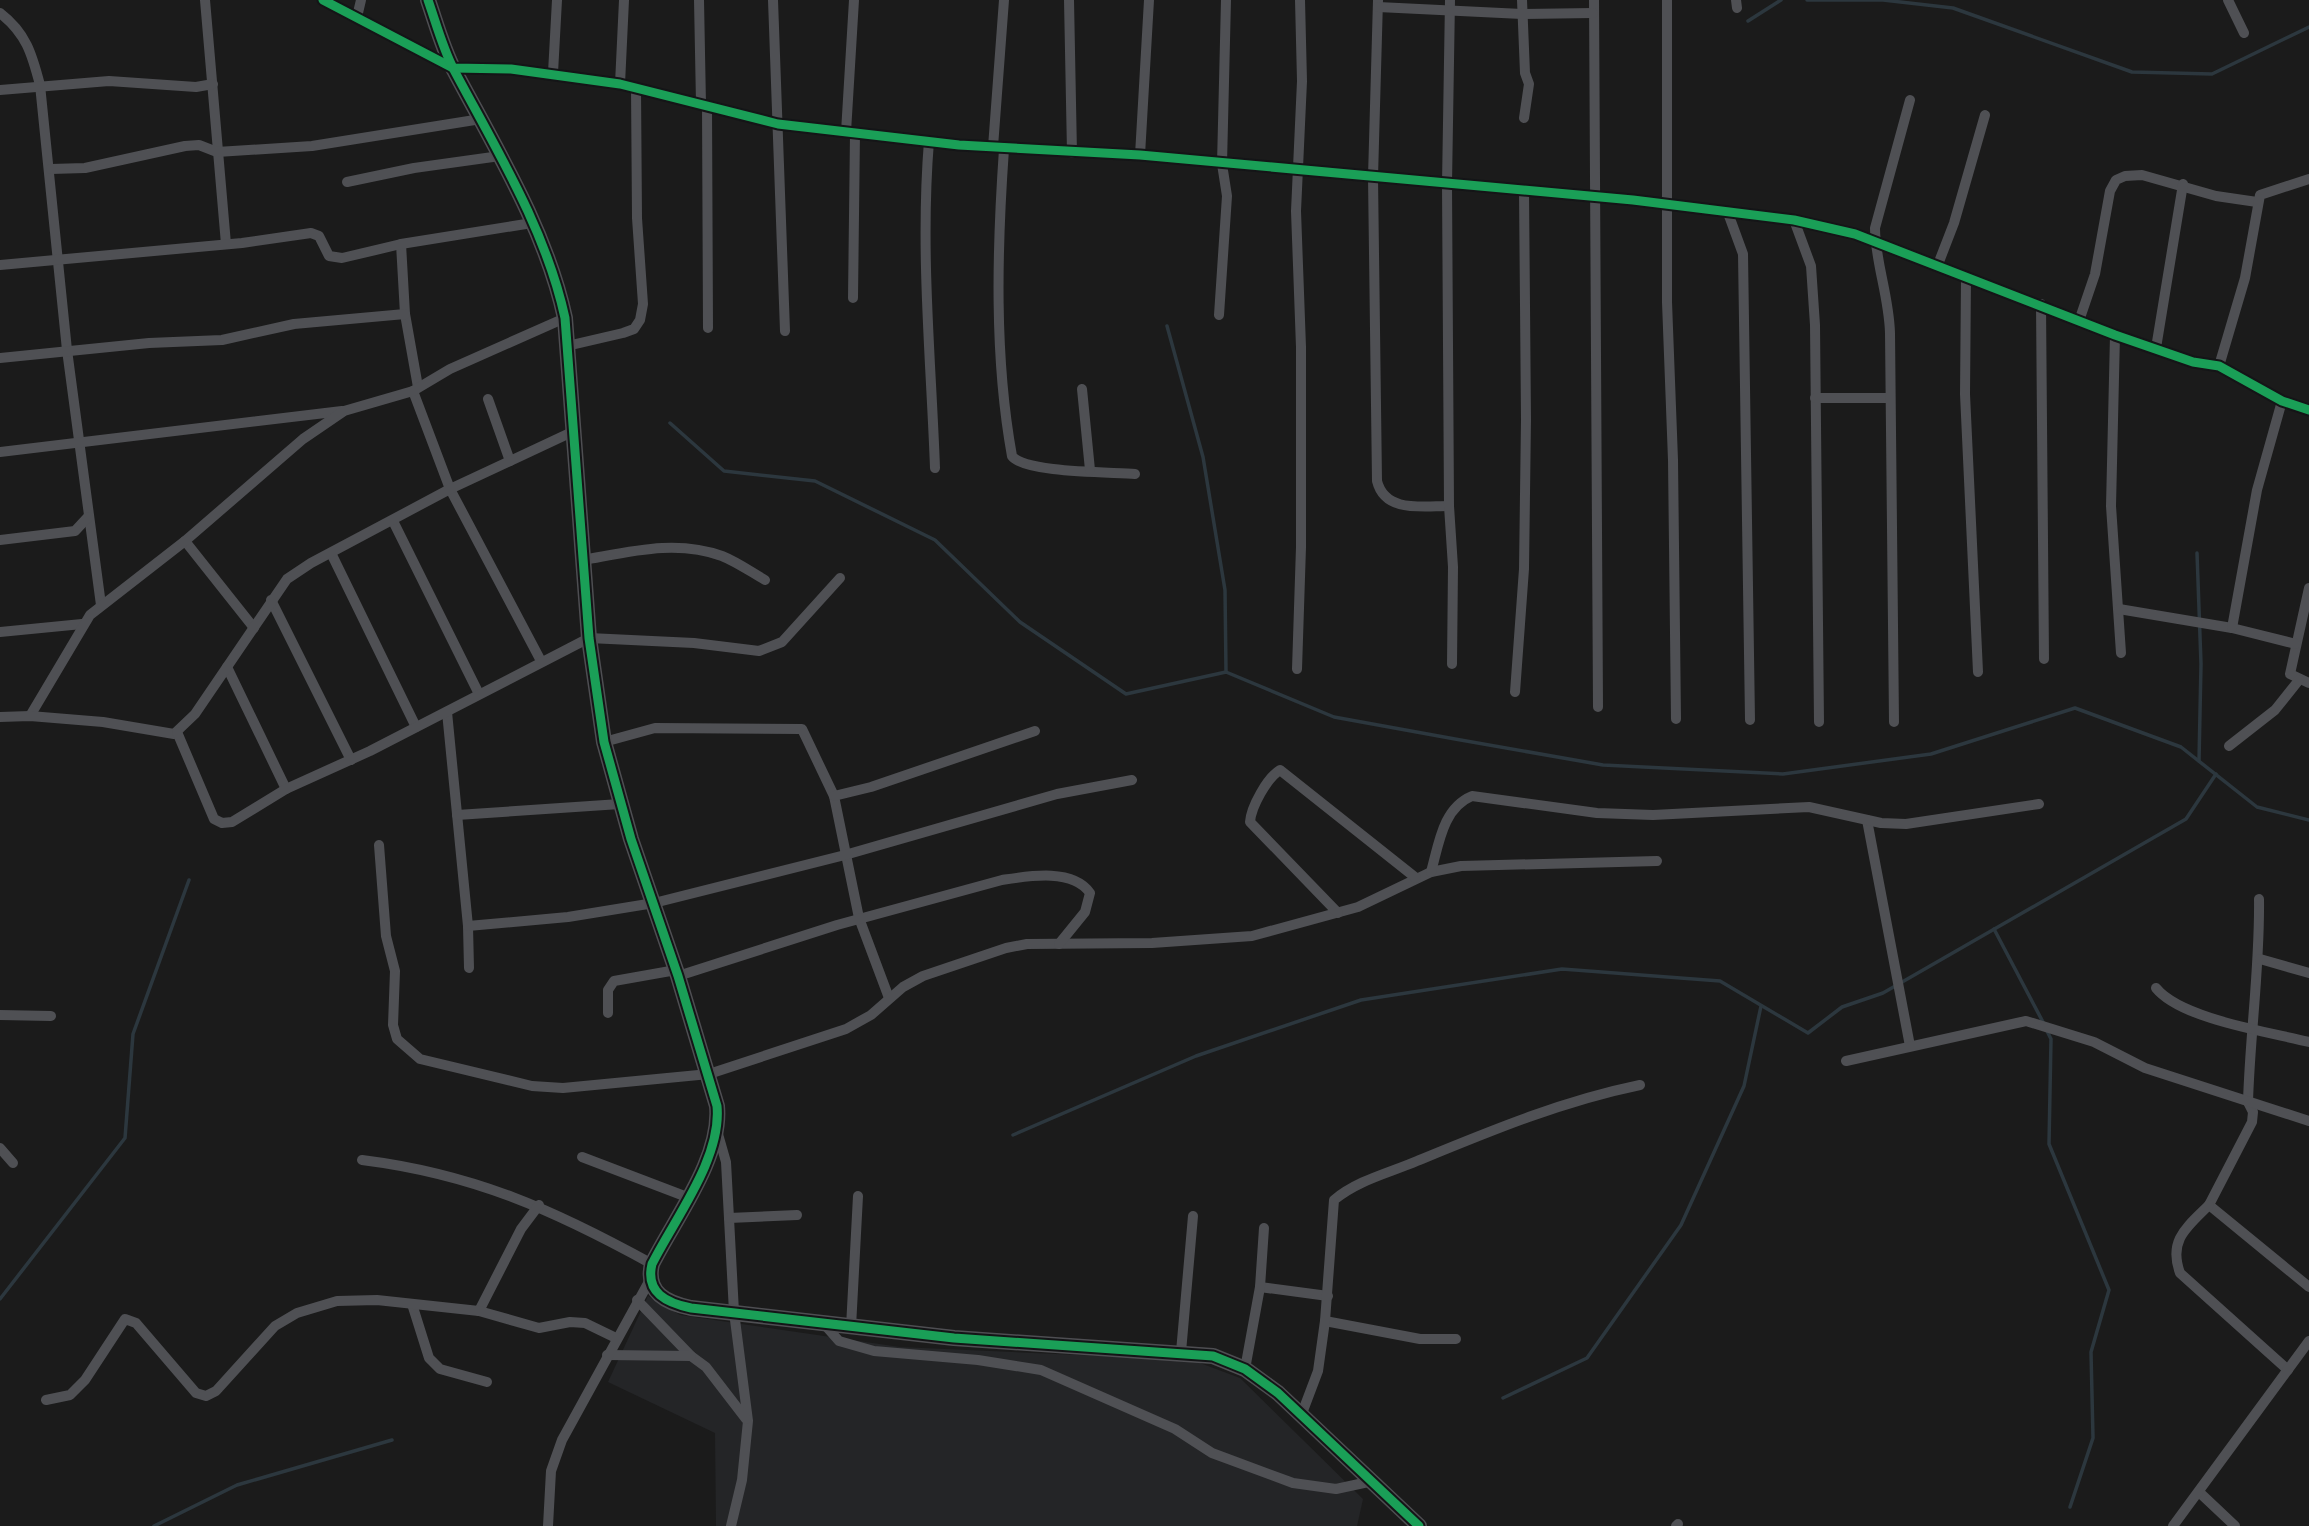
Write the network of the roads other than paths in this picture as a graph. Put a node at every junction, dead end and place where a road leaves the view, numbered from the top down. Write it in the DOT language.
graph roads {
  1 [pos="205,0"];
  2 [pos="323,0"];
  3 [pos="361,0"];
  4 [pos="428,0"];
  5 [pos="557,0"];
  6 [pos="624,0"];
  7 [pos="699,0"];
  8 [pos="773,0"];
  9 [pos="854,0"];
  10 [pos="1004,0"];
  11 [pos="1069,0"];
  12 [pos="1149,0"];
  13 [pos="1226,0"];
  14 [pos="1300,0"];
  15 [pos="1522,0"];
  16 [pos="1594,0"];
  17 [pos="1667,0"];
  18 [pos="2228,0"];
  19 [pos="1378,4"];
  20 [pos="1449,6"];
  21 [pos="0,13"];
  22 [pos="1593,13"];
  23 [pos="1522,14"];
  24 [pos="357,17"];
  25 [pos="2244,33"];
  26 [pos="453,68"];
  27 [pos="553,73"];
  28 [pos="213,84"];
  29 [pos="620,84"];
  30 [pos="40,85"];
  31 [pos="636,88"];
  32 [pos="0,90"];
  33 [pos="1910,100"];
  34 [pos="704,105"];
  35 [pos="1985,115"];
  36 [pos="1524,118"];
  37 [pos="481,119"];
  38 [pos="778,124"];
  39 [pos="850,132"];
  40 [pos="929,141"];
  41 [pos="999,148"];
  42 [pos="217,152"];
  43 [pos="1072,153"];
  44 [pos="1140,155"];
  45 [pos="500,156"];
  46 [pos="1222,164"];
  47 [pos="51,169"];
  48 [pos="1297,169"];
  49 [pos="1373,177"];
  50 [pos="2309,179"];
  51 [pos="347,182"];
  52 [pos="1447,184"];
  53 [pos="2183,184"];
  54 [pos="1524,191"];
  55 [pos="1593,198"];
  56 [pos="2257,202"];
  57 [pos="1668,205"];
  58 [pos="1728,213"];
  59 [pos="1794,220"];
  60 [pos="532,223"];
  61 [pos="226,244"];
  62 [pos="401,244"];
  63 [pos="1875,244"];
  64 [pos="59,259"];
  65 [pos="0,265"];
  66 [pos="1937,267"];
  67 [pos="1965,278"];
  68 [pos="853,298"];
  69 [pos="2041,304"];
  70 [pos="405,314"];
  71 [pos="1219,315"];
  72 [pos="565,318"];
  73 [pos="2079,321"];
  74 [pos="708,328"];
  75 [pos="785,331"];
  76 [pos="2115,335"];
  77 [pos="567,346"];
  78 [pos="2156,348"];
  79 [pos="67,351"];
  80 [pos="0,358"];
  81 [pos="2219,366"];
  82 [pos="415,389"];
  83 [pos="1082,389"];
  84 [pos="1815,398"];
  85 [pos="1890,398"];
  86 [pos="488,399"];
  87 [pos="2282,401"];
  88 [pos="2309,410"];
  89 [pos="344,411"];
  90 [pos="572,432"];
  91 [pos="79,441"];
  92 [pos="0,452"];
  93 [pos="510,461"];
  94 [pos="935,468"];
  95 [pos="1090,470"];
  96 [pos="1135,474"];
  97 [pos="450,489"];
  98 [pos="1448,506"];
  99 [pos="88,517"];
  100 [pos="393,521"];
  101 [pos="75,531"];
  102 [pos="0,540"];
  103 [pos="186,541"];
  104 [pos="92,544"];
  105 [pos="331,552"];
  106 [pos="583,560"];
  107 [pos="840,578"];
  108 [pos="765,580"];
  109 [pos="2309,588"];
  110 [pos="271,600"];
  111 [pos="101,605"];
  112 [pos="2119,609"];
  113 [pos="82,624"];
  114 [pos="254,628"];
  115 [pos="2232,628"];
  116 [pos="0,632"];
  117 [pos="589,638"];
  118 [pos="2296,644"];
  119 [pos="2121,653"];
  120 [pos="2044,659"];
  121 [pos="541,661"];
  122 [pos="1452,664"];
  123 [pos="227,667"];
  124 [pos="1297,669"];
  125 [pos="1978,672"];
  126 [pos="2304,682"];
  127 [pos="478,692"];
  128 [pos="1515,692"];
  129 [pos="1598,707"];
  130 [pos="447,712"];
  131 [pos="30,716"];
  132 [pos="0,717"];
  133 [pos="1676,719"];
  134 [pos="1750,720"];
  135 [pos="1819,722"];
  136 [pos="1894,722"];
  137 [pos="416,727"];
  138 [pos="177,732"];
  139 [pos="1035,732"];
  140 [pos="604,742"];
  141 [pos="2230,746"];
  142 [pos="351,760"];
  143 [pos="1132,780"];
  144 [pos="286,789"];
  145 [pos="834,796"];
  146 [pos="620,804"];
  147 [pos="2039,804"];
  148 [pos="457,815"];
  149 [pos="1867,820"];
  150 [pos="379,845"];
  151 [pos="845,855"];
  152 [pos="1657,861"];
  153 [pos="1431,872"];
  154 [pos="1416,878"];
  155 [pos="2259,900"];
  156 [pos="654,903"];
  157 [pos="1338,913"];
  158 [pos="859,918"];
  159 [pos="468,926"];
  160 [pos="1059,944"];
  161 [pos="2260,959"];
  162 [pos="469,968"];
  163 [pos="677,973"];
  164 [pos="2309,973"];
  165 [pos="2156,988"];
  166 [pos="889,998"];
  167 [pos="608,1013"];
  168 [pos="0,1015"];
  169 [pos="51,1016"];
  170 [pos="2250,1027"];
  171 [pos="2309,1042"];
  172 [pos="1910,1046"];
  173 [pos="1846,1061"];
  174 [pos="709,1074"];
  175 [pos="1640,1085"];
  176 [pos="2248,1102"];
  177 [pos="2309,1121"];
  178 [pos="718,1134"];
  179 [pos="0,1148"];
  180 [pos="582,1157"];
  181 [pos="362,1160"];
  182 [pos="13,1163"];
  183 [pos="858,1196"];
  184 [pos="687,1197"];
  185 [pos="2209,1205"];
  186 [pos="539,1206"];
  187 [pos="797,1215"];
  188 [pos="1193,1216"];
  189 [pos="729,1218"];
  190 [pos="1264,1228"];
  191 [pos="651,1271"];
  192 [pos="1260,1287"];
  193 [pos="2309,1287"];
  194 [pos="1328,1296"];
  195 [pos="637,1300"];
  196 [pos="412,1304"];
  197 [pos="479,1311"];
  198 [pos="734,1312"];
  199 [pos="1325,1321"];
  200 [pos="824,1324"];
  201 [pos="851,1327"];
  202 [pos="616,1338"];
  203 [pos="1456,1339"];
  204 [pos="2309,1341"];
  205 [pos="1181,1352"];
  206 [pos="607,1355"];
  207 [pos="691,1356"];
  208 [pos="2304,1356"];
  209 [pos="1245,1369"];
  210 [pos="2288,1370"];
  211 [pos="487,1382"];
  212 [pos="46,1400"];
  213 [pos="1301,1416"];
  214 [pos="748,1421"];
  215 [pos="1373,1481"];
  216 [pos="2199,1492"];
  217 [pos="548,1526"];
  218 [pos="732,1526"];
  219 [pos="1419,1526"];
  220 [pos="2173,1526"];
  221 [pos="2235,1526"];
  1 -- 28 [label="street"];
  2 -- 24 [label="street"];
  3 -- 24 [label="street"];
  4 -- 26 [label="street"];
  5 -- 27 [label="street"];
  6 -- 29 [label="street"];
  7 -- 34 [label="street"];
  8 -- 38 [label="street"];
  9 -- 39 [label="street"];
  10 -- 41 [label="street"];
  11 -- 43 [label="street"];
  12 -- 44 [label="street"];
  13 -- 46 [label="street"];
  14 -- 48 [label="street"];
  15 -- 23 [label="street"];
  16 -- 22 [label="street"];
  17 -- 57 [label="street"];
  18 -- 25 [label="street"];
  19 -- 20 [label="street"];
  19 -- 49 [label="street"];
  20 -- 23 [label="street"];
  20 -- 52 [label="street"];
  21 -- 30 [label="street"];
  22 -- 23 [label="street"];
  22 -- 55 [label="street"];
  23 -- 36 [label="street"];
  24 -- 26 [label="street"];
  26 -- 27 [label="street"];
  26 -- 37 [label="street"];
  27 -- 29 [label="street"];
  28 -- 30 [label="street"];
  28 -- 42 [label="street"];
  29 -- 31 [label="street"];
  30 -- 32 [label="street"];
  30 -- 47 [label="street"];
  31 -- 34 [label="street"];
  31 -- 77 [label="street"];
  33 -- 63 [label="street"];
  34 -- 38 [label="street"];
  34 -- 74 [label="street"];
  35 -- 66 [label="street"];
  37 -- 42 [label="street"];
  37 -- 45 [label="street"];
  38 -- 39 [label="street"];
  38 -- 75 [label="street"];
  39 -- 40 [label="street"];
  39 -- 68 [label="street"];
  40 -- 41 [label="street"];
  40 -- 94 [label="street"];
  41 -- 43 [label="street"];
  41 -- 95 [label="street"];
  42 -- 47 [label="street"];
  42 -- 61 [label="street"];
  43 -- 44 [label="street"];
  44 -- 46 [label="street"];
  45 -- 51 [label="street"];
  45 -- 60 [label="street"];
  46 -- 48 [label="street"];
  46 -- 71 [label="street"];
  47 -- 64 [label="street"];
  48 -- 49 [label="street"];
  48 -- 124 [label="street"];
  49 -- 52 [label="street"];
  49 -- 98 [label="street"];
  50 -- 56 [label="street"];
  52 -- 54 [label="street"];
  52 -- 98 [label="street"];
  53 -- 56 [label="street"];
  53 -- 73 [label="street"];
  53 -- 78 [label="street"];
  54 -- 55 [label="street"];
  54 -- 128 [label="street"];
  55 -- 57 [label="street"];
  55 -- 129 [label="street"];
  56 -- 81 [label="street"];
  57 -- 58 [label="street"];
  57 -- 133 [label="street"];
  58 -- 59 [label="street"];
  58 -- 134 [label="street"];
  59 -- 63 [label="street"];
  59 -- 84 [label="street"];
  60 -- 62 [label="street"];
  60 -- 72 [label="street"];
  61 -- 62 [label="street"];
  61 -- 64 [label="street"];
  62 -- 70 [label="street"];
  63 -- 66 [label="street"];
  63 -- 85 [label="street"];
  64 -- 65 [label="street"];
  64 -- 79 [label="street"];
  66 -- 67 [label="street"];
  67 -- 69 [label="street"];
  67 -- 125 [label="street"];
  69 -- 73 [label="street"];
  69 -- 120 [label="street"];
  70 -- 79 [label="street"];
  70 -- 82 [label="street"];
  72 -- 77 [label="street"];
  72 -- 82 [label="street"];
  73 -- 76 [label="street"];
  76 -- 78 [label="street"];
  76 -- 112 [label="street"];
  77 -- 90 [label="street"];
  78 -- 81 [label="street"];
  79 -- 80 [label="street"];
  79 -- 91 [label="street"];
  81 -- 87 [label="street"];
  82 -- 89 [label="street"];
  82 -- 97 [label="street"];
  83 -- 95 [label="street"];
  84 -- 85 [label="street"];
  84 -- 135 [label="street"];
  85 -- 136 [label="street"];
  86 -- 93 [label="street"];
  87 -- 88 [label="street"];
  87 -- 115 [label="street"];
  89 -- 91 [label="street"];
  89 -- 103 [label="street"];
  90 -- 93 [label="street"];
  90 -- 106 [label="street"];
  91 -- 92 [label="street"];
  91 -- 99 [label="street"];
  93 -- 97 [label="street"];
  95 -- 96 [label="street"];
  97 -- 100 [label="street"];
  97 -- 121 [label="street"];
  98 -- 122 [label="street"];
  99 -- 101 [label="street"];
  99 -- 104 [label="street"];
  100 -- 105 [label="street"];
  100 -- 127 [label="street"];
  101 -- 102 [label="street"];
  101 -- 104 [label="street"];
  103 -- 111 [label="street"];
  103 -- 114 [label="street"];
  104 -- 111 [label="street"];
  105 -- 110 [label="street"];
  105 -- 137 [label="street"];
  106 -- 108 [label="street"];
  106 -- 117 [label="street"];
  107 -- 117 [label="street"];
  109 -- 118 [label="street"];
  110 -- 114 [label="street"];
  110 -- 142 [label="street"];
  111 -- 113 [label="street"];
  112 -- 115 [label="street"];
  112 -- 119 [label="street"];
  113 -- 116 [label="street"];
  113 -- 131 [label="street"];
  114 -- 123 [label="street"];
  115 -- 118 [label="street"];
  117 -- 121 [label="street"];
  117 -- 140 [label="street"];
  118 -- 126 [label="street"];
  121 -- 127 [label="street"];
  123 -- 138 [label="street"];
  123 -- 144 [label="street"];
  126 -- 141 [label="street"];
  127 -- 130 [label="street"];
  130 -- 137 [label="street"];
  130 -- 148 [label="street"];
  131 -- 132 [label="street"];
  131 -- 138 [label="street"];
  137 -- 142 [label="street"];
  138 -- 144 [label="street"];
  139 -- 145 [label="street"];
  140 -- 145 [label="street"];
  140 -- 146 [label="street"];
  142 -- 144 [label="street"];
  143 -- 151 [label="street"];
  145 -- 151 [label="street"];
  146 -- 148 [label="street"];
  146 -- 156 [label="street"];
  147 -- 149 [label="street"];
  148 -- 159 [label="street"];
  149 -- 153 [label="street"];
  149 -- 172 [label="street"];
  150 -- 174 [label="street"];
  151 -- 156 [label="street"];
  151 -- 158 [label="street"];
  152 -- 153 [label="street"];
  153 -- 154 [label="street"];
  154 -- 157 [label="street"];
  154 -- 157 [label="street"];
  155 -- 161 [label="street"];
  156 -- 159 [label="street"];
  156 -- 163 [label="street"];
  157 -- 160 [label="street"];
  158 -- 160 [label="street"];
  158 -- 163 [label="street"];
  158 -- 166 [label="street"];
  159 -- 162 [label="street"];
  160 -- 166 [label="street"];
  161 -- 164 [label="street"];
  161 -- 170 [label="street"];
  163 -- 167 [label="street"];
  163 -- 174 [label="street"];
  165 -- 170 [label="street"];
  166 -- 174 [label="street"];
  168 -- 169 [label="street"];
  170 -- 171 [label="street"];
  170 -- 176 [label="street"];
  172 -- 173 [label="street"];
  172 -- 176 [label="street"];
  174 -- 178 [label="street"];
  175 -- 194 [label="street"];
  176 -- 177 [label="street"];
  176 -- 185 [label="street"];
  178 -- 184 [label="street"];
  178 -- 189 [label="street"];
  179 -- 182 [label="street"];
  180 -- 184 [label="street"];
  181 -- 186 [label="street"];
  183 -- 201 [label="street"];
  184 -- 191 [label="street"];
  185 -- 193 [label="street"];
  185 -- 210 [label="street"];
  186 -- 191 [label="street"];
  186 -- 197 [label="street"];
  187 -- 189 [label="street"];
  188 -- 205 [label="street"];
  189 -- 198 [label="street"];
  190 -- 192 [label="street"];
  191 -- 195 [label="street"];
  191 -- 198 [label="street"];
  192 -- 194 [label="street"];
  192 -- 209 [label="street"];
  194 -- 199 [label="street"];
  195 -- 202 [label="street"];
  195 -- 207 [label="street"];
  196 -- 197 [label="street"];
  196 -- 211 [label="street"];
  196 -- 212 [label="street"];
  197 -- 202 [label="street"];
  198 -- 200 [label="street"];
  198 -- 214 [label="street"];
  199 -- 203 [label="street"];
  199 -- 213 [label="street"];
  200 -- 201 [label="street"];
  200 -- 215 [label="street"];
  201 -- 205 [label="street"];
  202 -- 206 [label="street"];
  204 -- 208 [label="street"];
  205 -- 209 [label="street"];
  206 -- 207 [label="street"];
  206 -- 217 [label="street"];
  207 -- 214 [label="street"];
  208 -- 210 [label="street"];
  209 -- 213 [label="street"];
  210 -- 216 [label="street"];
  213 -- 215 [label="street"];
  214 -- 218 [label="street"];
  215 -- 219 [label="street"];
  216 -- 220 [label="street"];
  216 -- 221 [label="street"];
}
